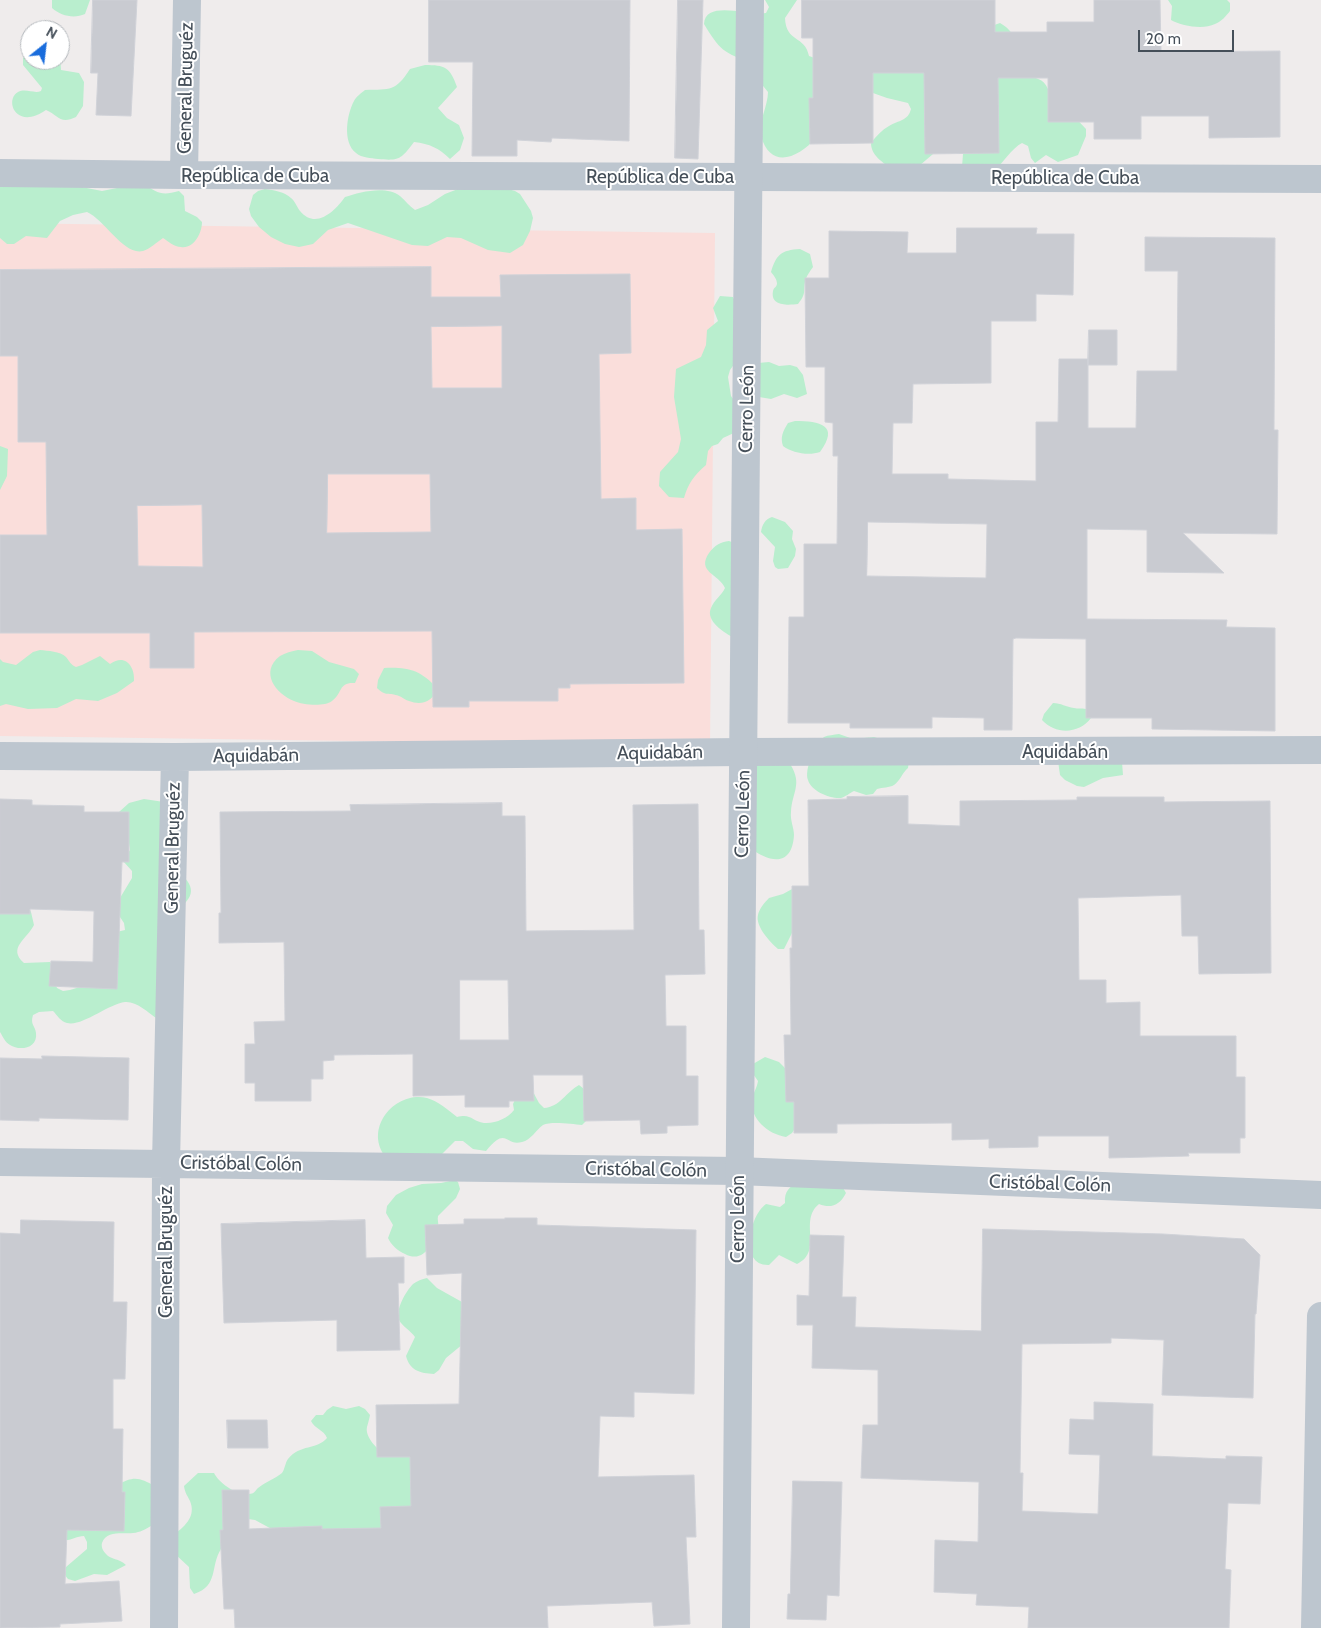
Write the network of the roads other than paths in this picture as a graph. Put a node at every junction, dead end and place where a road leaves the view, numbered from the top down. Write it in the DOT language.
graph roads {
  1 [pos="187,0"];
  2 [pos="750,0"];
  3 [pos="0,173"];
  4 [pos="184,176"];
  5 [pos="749,177"];
  6 [pos="1321,179"];
  7 [pos="1321,750"];
  8 [pos="744,752"];
  9 [pos="0,756"];
  10 [pos="175,757"];
  11 [pos="0,1162"];
  12 [pos="166,1163"];
  13 [pos="738,1171"];
  14 [pos="1321,1195"];
  15 [pos="1321,1316"];
  16 [pos="164,1628"];
  17 [pos="736,1628"];
  18 [pos="1315,1628"];
  1 -- 4 [label="street, General Bruguéz"];
  2 -- 5 [label="street, Cerro León"];
  3 -- 4 [label="street, República de Cuba"];
  4 -- 5 [label="street, República de Cuba"];
  5 -- 6 [label="street, República de Cuba"];
  5 -- 8 [label="street, Cerro León"];
  7 -- 8 [label="street, Aquidabán"];
  8 -- 10 [label="street, Aquidabán"];
  8 -- 13 [label="street, Cerro León"];
  9 -- 10 [label="street, Aquidabán"];
  10 -- 12 [label="street, General Bruguéz"];
  11 -- 12 [label="street, Cristóbal Colón"];
  12 -- 13 [label="street, Cristóbal Colón"];
  12 -- 16 [label="street, General Bruguéz"];
  13 -- 14 [label="street, Cristóbal Colón"];
  13 -- 17 [label="street, Cerro León"];
  15 -- 18 [label="street"];
}
